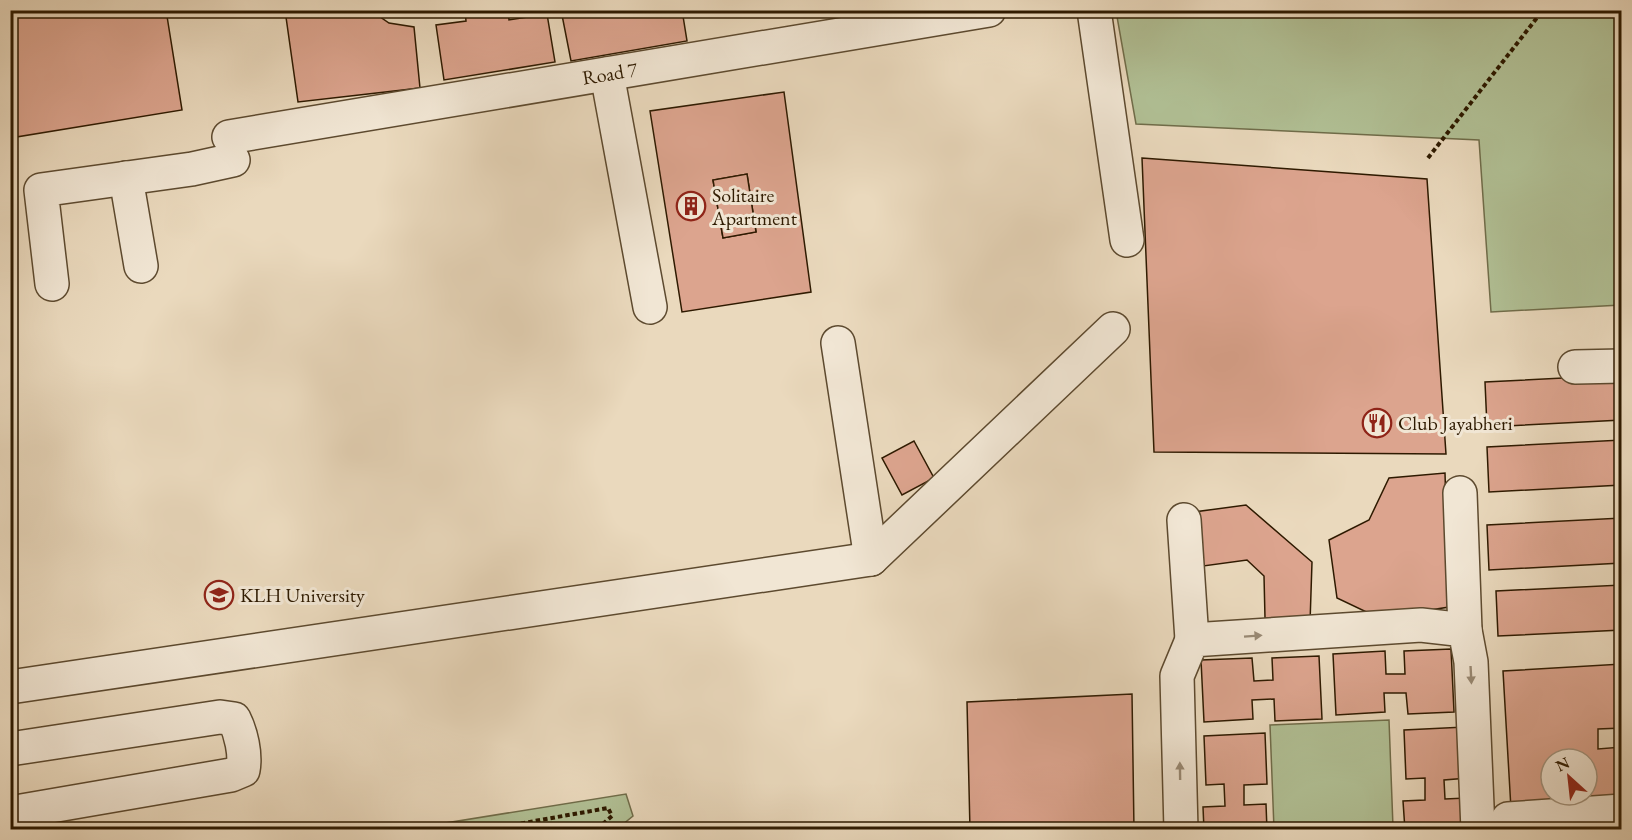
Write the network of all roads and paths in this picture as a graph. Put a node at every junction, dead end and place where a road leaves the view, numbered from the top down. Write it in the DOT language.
graph roads {
  1 [pos="989,10"];
  2 [pos="1094,10"];
  3 [pos="1543,10"];
  4 [pos="948,14"];
  5 [pos="607,74"];
  6 [pos="1428,158"];
  7 [pos="126,178"];
  8 [pos="1127,240"];
  9 [pos="141,266"];
  10 [pos="52,284"];
  11 [pos="650,307"];
  12 [pos="1113,329"];
  13 [pos="838,343"];
  14 [pos="1622,366"];
  15 [pos="1575,368"];
  16 [pos="1460,493"];
  17 [pos="1184,520"];
  18 [pos="871,560"];
  19 [pos="1465,630"];
  20 [pos="1192,640"];
  21 [pos="10,687"];
  22 [pos="10,749"];
  23 [pos="1622,811"];
  24 [pos="10,813"];
  25 [pos="1493,824"];
  26 [pos="484,830"];
  27 [pos="597,830"];
  28 [pos="1181,830"];
  1 -- 4 [label="street, Road 7"];
  2 -- 8 [label="street"];
  3 -- 6 [label="path"];
  4 -- 5 [label="street, Road 7"];
  5 -- 7 [label="street, Road 7"];
  5 -- 11 [label="street"];
  7 -- 9 [label="street"];
  7 -- 10 [label="street, Road 7"];
  12 -- 18 [label="street"];
  13 -- 18 [label="street"];
  14 -- 15 [label="street"];
  16 -- 19 [label="street"];
  17 -- 20 [label="street"];
  18 -- 21 [label="street"];
  20 -- 19 [label="street, one-way"];
  19 -- 25 [label="street, one-way"];
  28 -- 20 [label="street, one-way"];
  22 -- 24 [label="street"];
  23 -- 25 [label="street"];
  26 -- 27 [label="path"];
}
